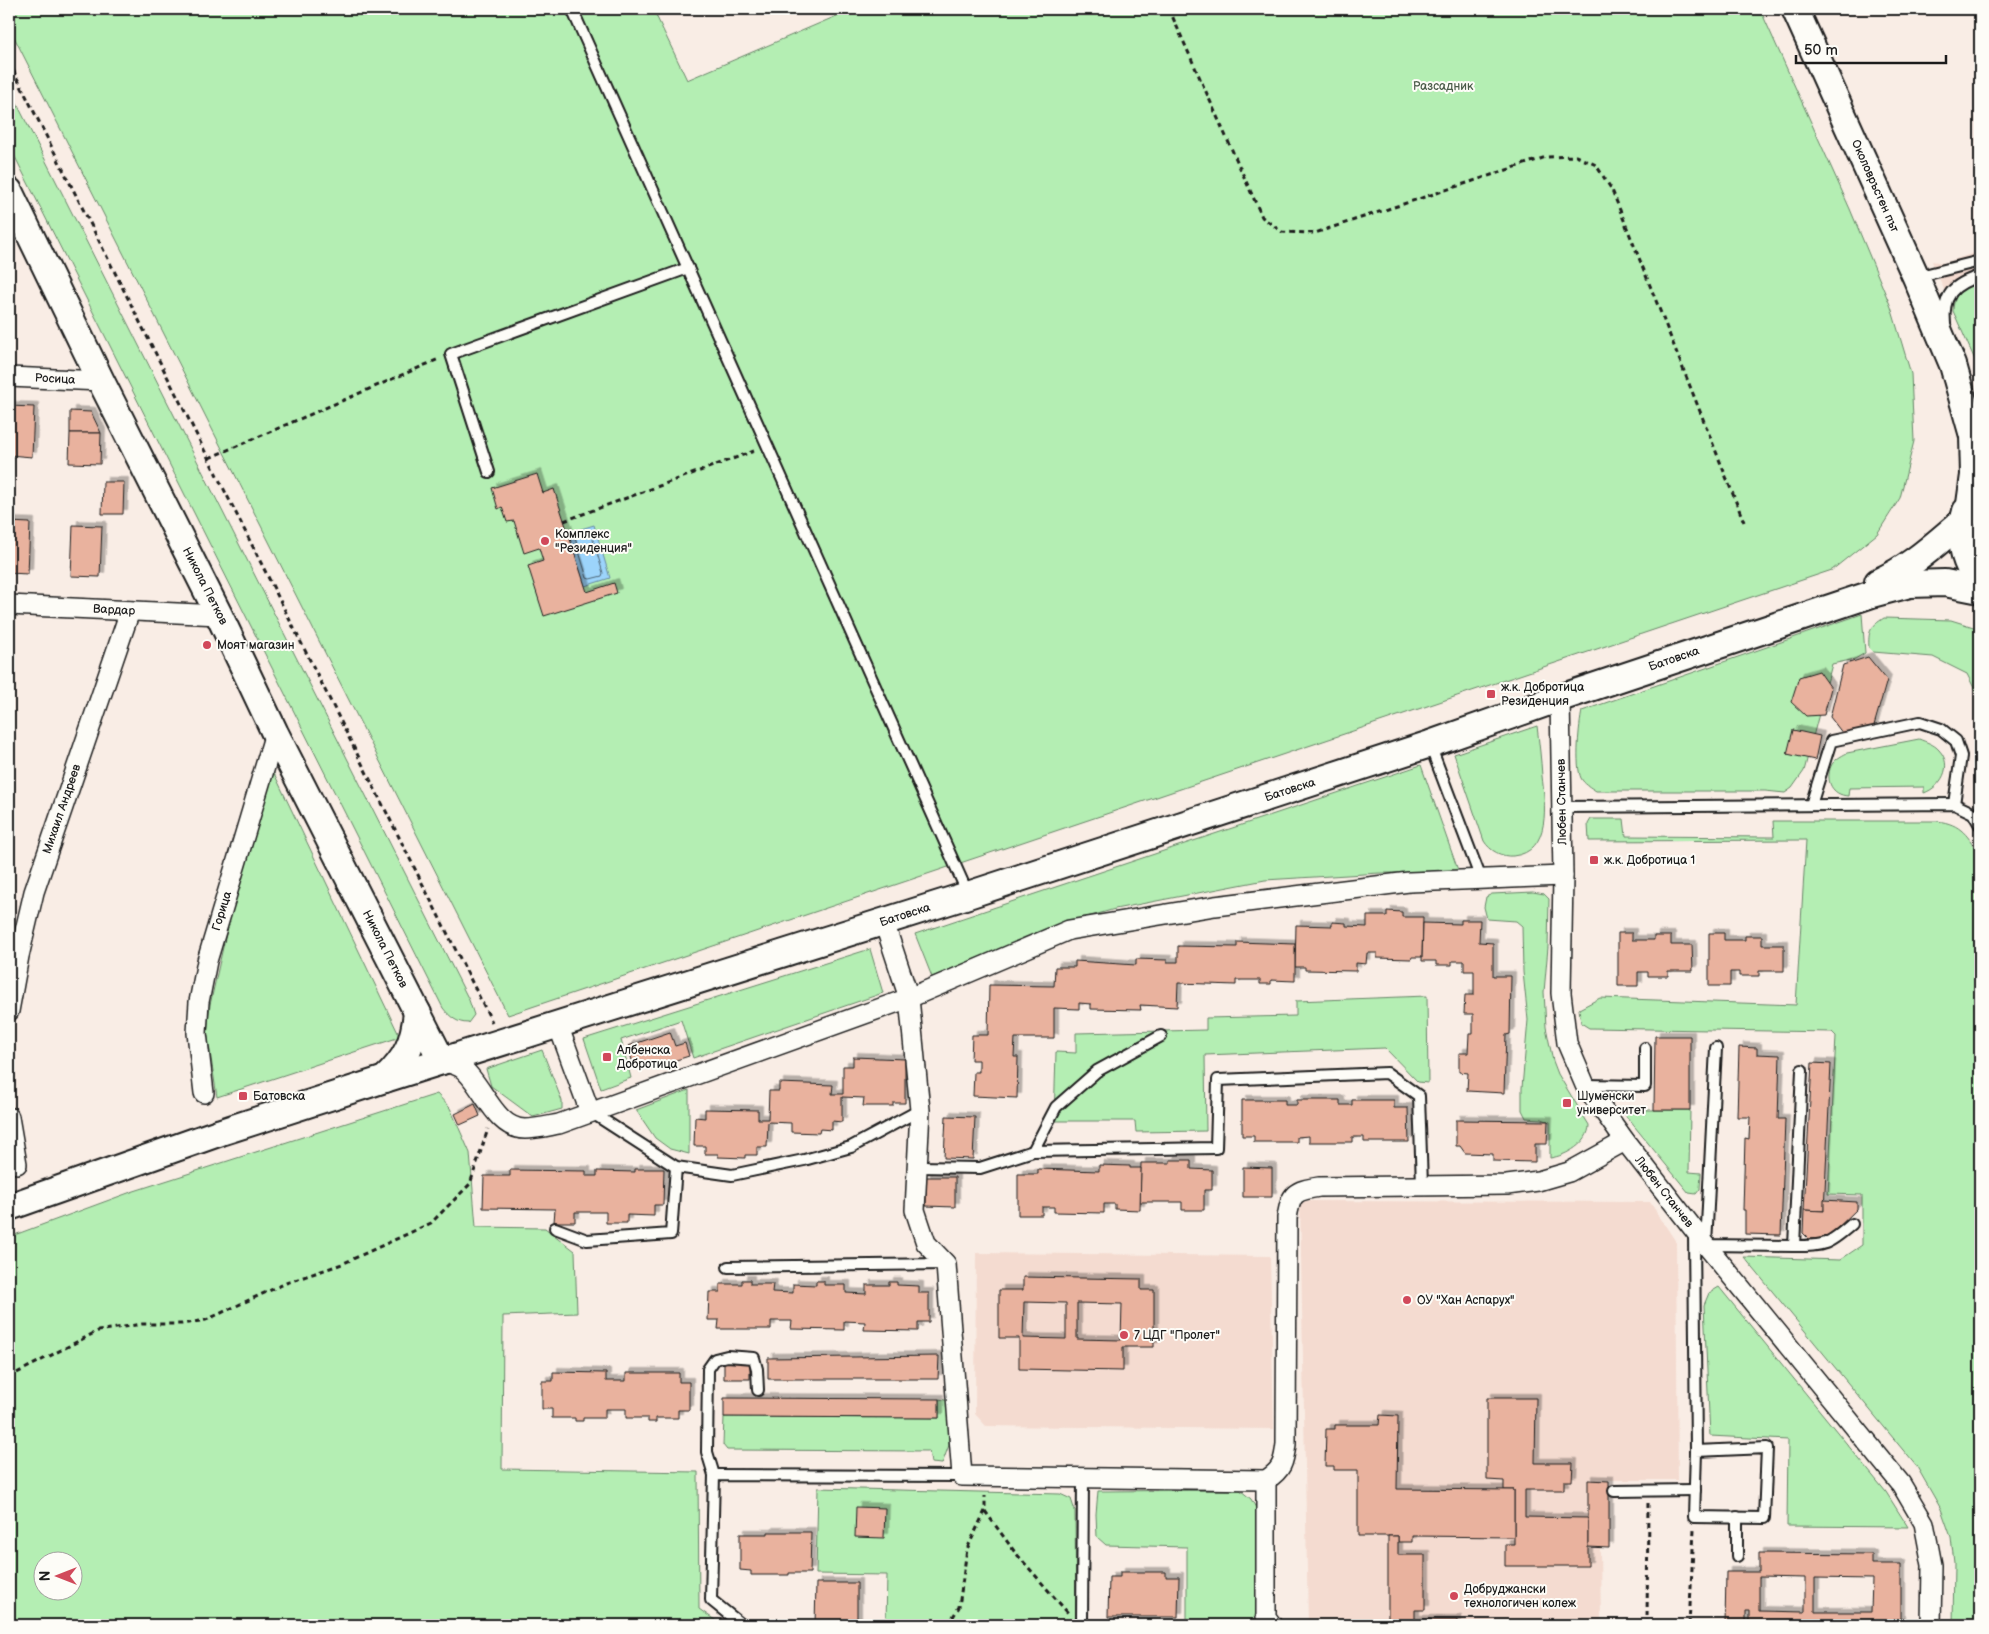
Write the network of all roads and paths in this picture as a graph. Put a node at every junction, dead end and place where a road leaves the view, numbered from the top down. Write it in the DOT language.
graph roads {
  1 [pos="572,9"];
  2 [pos="1169,9"];
  3 [pos="1795,9"];
  4 [pos="9,62"];
  5 [pos="9,192"];
  6 [pos="1980,261"];
  7 [pos="688,268"];
  8 [pos="1980,276"];
  9 [pos="1916,277"];
  10 [pos="451,354"];
  11 [pos="1953,365"];
  12 [pos="9,376"];
  13 [pos="101,381"];
  14 [pos="1980,406"];
  15 [pos="768,446"];
  16 [pos="209,458"];
  17 [pos="489,472"];
  18 [pos="1971,504"];
  19 [pos="564,521"];
  20 [pos="1744,522"];
  21 [pos="1980,583"];
  22 [pos="1980,590"];
  23 [pos="9,605"];
  24 [pos="130,611"];
  25 [pos="219,615"];
  26 [pos="1800,617"];
  27 [pos="1560,698"];
  28 [pos="275,734"];
  29 [pos="1430,744"];
  30 [pos="1954,804"];
  31 [pos="1811,805"];
  32 [pos="1562,807"];
  33 [pos="1980,826"];
  34 [pos="1563,876"];
  35 [pos="1481,879"];
  36 [pos="968,895"];
  37 [pos="884,922"];
  38 [pos="909,998"];
  39 [pos="9,1011"];
  40 [pos="417,1012"];
  41 [pos="558,1025"];
  42 [pos="1161,1036"];
  43 [pos="502,1043"];
  44 [pos="1645,1048"];
  45 [pos="1716,1048"];
  46 [pos="442,1061"];
  47 [pos="1802,1070"];
  48 [pos="385,1079"];
  49 [pos="1585,1085"];
  50 [pos="204,1093"];
  51 [pos="920,1110"];
  52 [pos="494,1111"];
  53 [pos="590,1112"];
  54 [pos="9,1117"];
  55 [pos="1625,1141"];
  56 [pos="1033,1151"];
  57 [pos="17,1164"];
  58 [pos="676,1167"];
  59 [pos="918,1167"];
  60 [pos="1422,1185"];
  61 [pos="9,1207"];
  62 [pos="1852,1224"];
  63 [pos="555,1228"];
  64 [pos="1694,1229"];
  65 [pos="1706,1245"];
  66 [pos="1794,1246"];
  67 [pos="946,1264"];
  68 [pos="728,1267"];
  69 [pos="9,1377"];
  70 [pos="758,1390"];
  71 [pos="1696,1450"];
  72 [pos="714,1475"];
  73 [pos="962,1476"];
  74 [pos="986,1476"];
  75 [pos="1083,1477"];
  76 [pos="1266,1480"];
  77 [pos="1695,1490"];
  78 [pos="1614,1491"];
  79 [pos="1648,1491"];
  80 [pos="985,1510"];
  81 [pos="1694,1517"];
  82 [pos="1737,1517"];
  83 [pos="1738,1556"];
  84 [pos="1072,1619"];
  85 [pos="742,1625"];
  86 [pos="948,1625"];
  87 [pos="1082,1625"];
  88 [pos="1272,1625"];
  89 [pos="1647,1625"];
  90 [pos="1688,1625"];
  91 [pos="1931,1625"];
  1 -- 7 [label="lane"];
  2 -- 20 [label="path"];
  3 -- 9 [label="street, Околовръстен път"];
  4 -- 16 [label="path"];
  5 -- 13 [label="street, Никола Петков"];
  6 -- 9 [label="lane"];
  7 -- 10 [label="lane"];
  7 -- 15 [label="lane"];
  8 -- 11 [label="lane"];
  9 -- 11 [label="street, Околовръстен път"];
  10 -- 16 [label="path"];
  10 -- 17 [label="lane"];
  11 -- 14 [label="street, Околовръстен път"];
  11 -- 18 [label="street, Околовръстен път"];
  12 -- 13 [label="street, Росица"];
  13 -- 25 [label="street, Никола Петков"];
  15 -- 19 [label="path"];
  15 -- 36 [label="lane"];
  16 -- 43 [label="path"];
  18 -- 21 [label="street, Околовръстен път"];
  18 -- 26 [label="street, Батовска"];
  22 -- 26 [label="street, Батовска"];
  23 -- 24 [label="street, Вардар"];
  24 -- 25 [label="street, Вардар"];
  24 -- 39 [label="street, Михаил Андреев"];
  25 -- 28 [label="street, Никола Петков"];
  26 -- 27 [label="street, Батовска"];
  27 -- 29 [label="street, Батовска"];
  27 -- 32 [label="street, Любен Станчев"];
  28 -- 40 [label="street, Никола Петков"];
  28 -- 50 [label="street, Горица"];
  29 -- 35 [label="lane"];
  29 -- 36 [label="street, Батовска"];
  30 -- 31 [label="lane"];
  30 -- 31 [label="lane"];
  30 -- 33 [label="lane"];
  31 -- 32 [label="lane"];
  32 -- 34 [label="street, Любен Станчев"];
  34 -- 35 [label="street"];
  34 -- 49 [label="street, Любен Станчев"];
  35 -- 38 [label="street"];
  36 -- 37 [label="street, Батовска"];
  37 -- 38 [label="street"];
  37 -- 41 [label="street, Батовска"];
  38 -- 51 [label="street"];
  38 -- 53 [label="street"];
  40 -- 46 [label="street, Никола Петков"];
  40 -- 48 [label="street"];
  41 -- 43 [label="street, Батовска"];
  41 -- 53 [label="street"];
  42 -- 56 [label="lane"];
  43 -- 46 [label="street, Батовска"];
  44 -- 49 [label="lane"];
  45 -- 65 [label="lane"];
  46 -- 48 [label="street, Батовска"];
  46 -- 52 [label="street"];
  47 -- 66 [label="lane"];
  48 -- 61 [label="street, Батовска"];
  49 -- 55 [label="street, Любен Станчев"];
  51 -- 58 [label="lane"];
  51 -- 59 [label="street"];
  52 -- 53 [label="street"];
  52 -- 69 [label="path"];
  53 -- 58 [label="lane"];
  54 -- 57 [label="street"];
  55 -- 60 [label="street"];
  55 -- 64 [label="street, Любен Станчев"];
  56 -- 59 [label="lane"];
  56 -- 60 [label="lane"];
  58 -- 63 [label="lane"];
  59 -- 67 [label="street"];
  60 -- 76 [label="street"];
  62 -- 66 [label="lane"];
  64 -- 65 [label="street, Любен Станчев"];
  64 -- 71 [label="lane"];
  65 -- 66 [label="lane"];
  65 -- 91 [label="street, Любен Станчев"];
  67 -- 68 [label="lane"];
  67 -- 73 [label="street"];
  70 -- 72 [label="lane"];
  71 -- 77 [label="lane"];
  71 -- 82 [label="lane"];
  72 -- 73 [label="lane"];
  72 -- 85 [label="lane"];
  73 -- 74 [label="street"];
  74 -- 75 [label="street"];
  74 -- 80 [label="path"];
  75 -- 76 [label="street"];
  75 -- 87 [label="lane"];
  76 -- 88 [label="street"];
  77 -- 79 [label="lane"];
  77 -- 81 [label="lane"];
  78 -- 79 [label="lane"];
  79 -- 89 [label="path"];
  80 -- 84 [label="path"];
  80 -- 86 [label="path"];
  81 -- 82 [label="lane"];
  81 -- 90 [label="path"];
  82 -- 83 [label="lane"];
}
